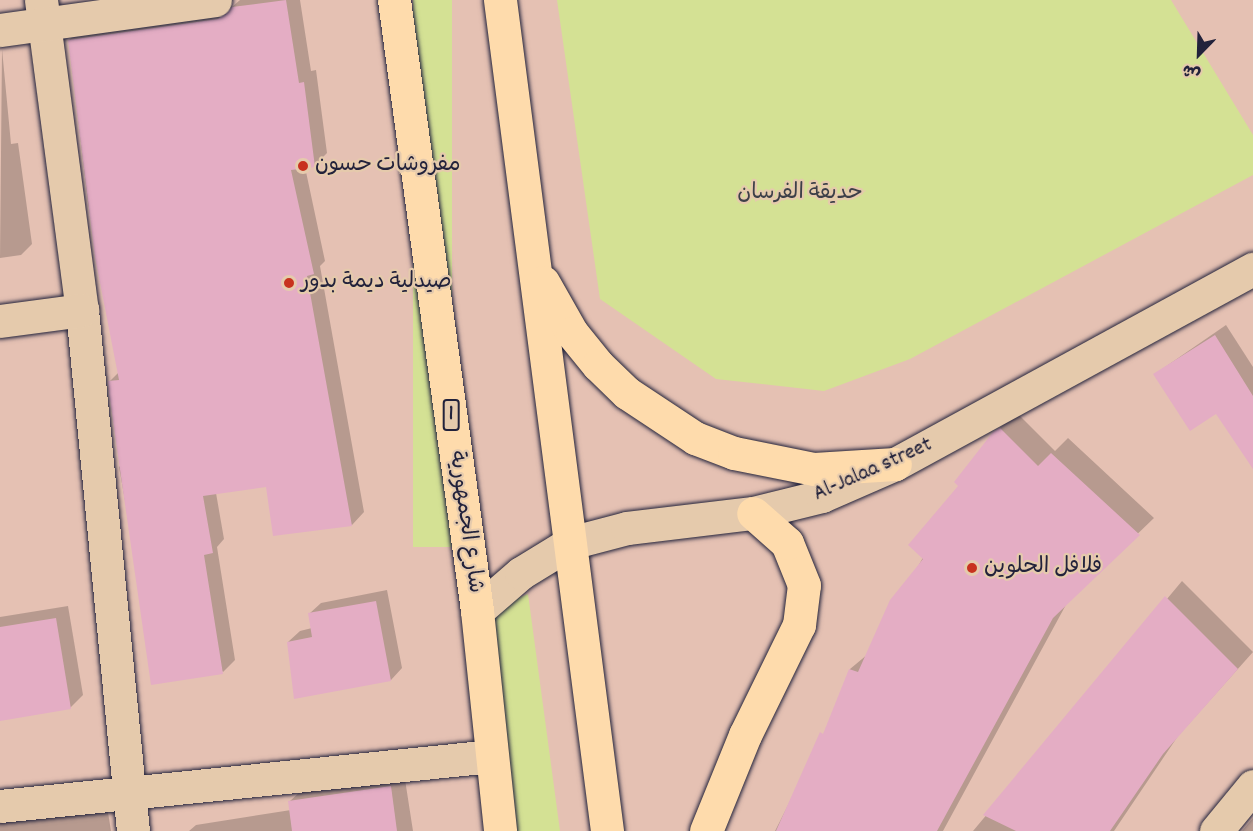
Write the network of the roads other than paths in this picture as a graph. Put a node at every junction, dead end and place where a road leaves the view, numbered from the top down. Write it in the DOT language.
graph roads {
  1 [pos="215,0"];
  2 [pos="394,0"];
  3 [pos="501,0"];
  4 [pos="43,12"];
  5 [pos="0,30"];
  6 [pos="534,261"];
  7 [pos="1253,269"];
  8 [pos="82,310"];
  9 [pos="0,321"];
  10 [pos="895,464"];
  11 [pos="753,513"];
  12 [pos="570,543"];
  13 [pos="477,611"];
  14 [pos="490,756"];
  15 [pos="1253,786"];
  16 [pos="127,793"];
  17 [pos="0,806"];
  18 [pos="133,831"];
  19 [pos="500,831"];
  20 [pos="607,831"];
  21 [pos="706,831"];
  22 [pos="1215,831"];
  1 -- 4 [label="street"];
  2 -- 13 [label="main road, شارع الجمهورية / 1"];
  3 -- 6 [label="main road"];
  4 -- 5 [label="street"];
  4 -- 8 [label="street"];
  6 -- 10 [label="main road"];
  6 -- 12 [label="main road"];
  7 -- 10 [label="street, Al-Jalaa street"];
  8 -- 9 [label="street"];
  8 -- 16 [label="street"];
  10 -- 11 [label="street, Al-Jalaa street"];
  11 -- 12 [label="street, Al-Jalaa street"];
  11 -- 21 [label="main road"];
  12 -- 13 [label="street, Al-Jalaa street"];
  12 -- 20 [label="main road"];
  13 -- 14 [label="main road, شارع الجمهورية / 1"];
  14 -- 16 [label="street"];
  14 -- 19 [label="main road, شارع الجمهورية / 1"];
  15 -- 22 [label="street"];
  16 -- 17 [label="street"];
  16 -- 18 [label="street"];
}
